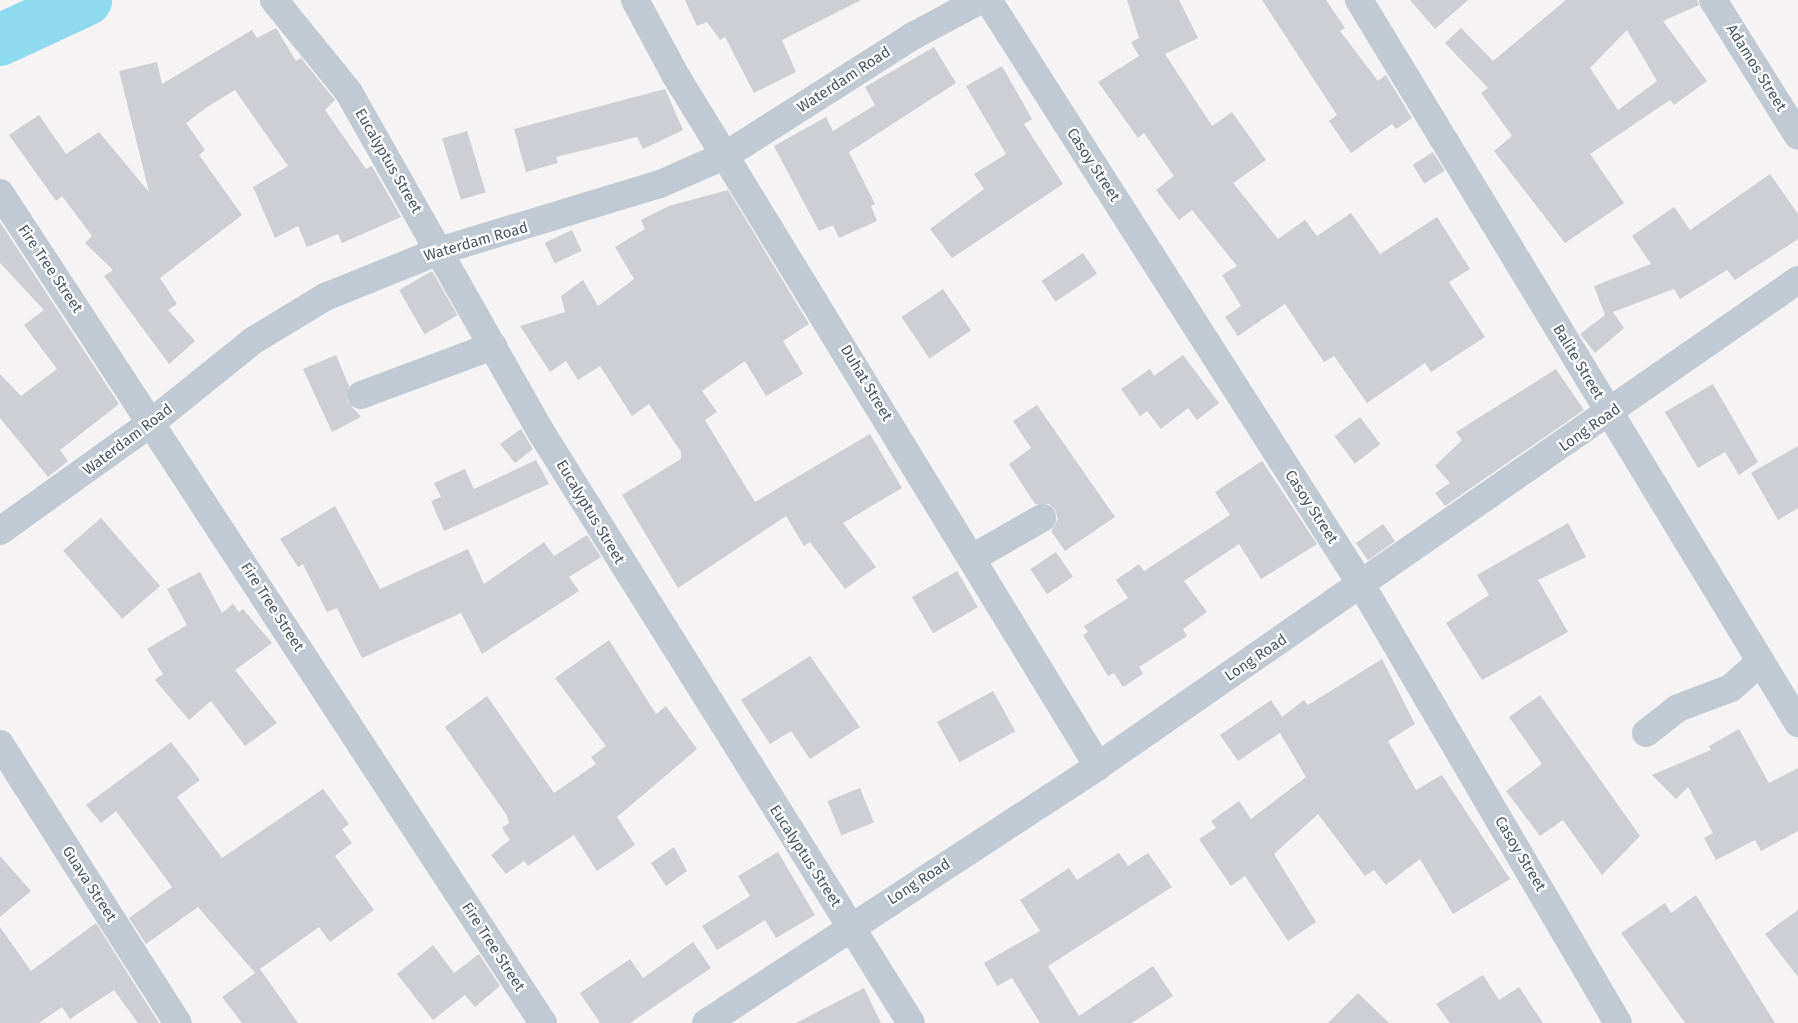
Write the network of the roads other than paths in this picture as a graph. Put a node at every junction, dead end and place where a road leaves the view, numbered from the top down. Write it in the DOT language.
graph roads {
  1 [pos="274,0"];
  2 [pos="634,0"];
  3 [pos="980,0"];
  4 [pos="988,0"];
  5 [pos="1359,0"];
  6 [pos="1713,0"];
  7 [pos="1798,136"];
  8 [pos="726,155"];
  9 [pos="0,193"];
  10 [pos="439,251"];
  11 [pos="1798,280"];
  12 [pos="492,346"];
  13 [pos="361,395"];
  14 [pos="1610,414"];
  15 [pos="152,422"];
  16 [pos="1042,518"];
  17 [pos="0,531"];
  18 [pos="972,558"];
  19 [pos="1362,586"];
  20 [pos="1761,661"];
  21 [pos="1798,723"];
  22 [pos="1646,733"];
  23 [pos="0,744"];
  24 [pos="1098,766"];
  25 [pos="850,927"];
  26 [pos="178,1023"];
  27 [pos="542,1023"];
  28 [pos="706,1023"];
  29 [pos="911,1023"];
  30 [pos="1618,1023"];
  1 -- 10 [label="street, Eucalyptus Street"];
  2 -- 8 [label="street, Duhat Street"];
  3 -- 8 [label="street, Waterdam Road"];
  4 -- 19 [label="street, Casoy Street"];
  5 -- 14 [label="street, Balite Street"];
  6 -- 7 [label="street, Adamos Street"];
  8 -- 10 [label="street, Waterdam Road"];
  8 -- 18 [label="street, Duhat Street"];
  9 -- 15 [label="street, Fire Tree Street"];
  10 -- 12 [label="street, Eucalyptus Street"];
  10 -- 15 [label="street, Waterdam Road"];
  11 -- 14 [label="street, Long Road"];
  12 -- 13 [label="street"];
  12 -- 25 [label="street, Eucalyptus Street"];
  14 -- 19 [label="street, Long Road"];
  14 -- 20 [label="street, Balite Street"];
  15 -- 17 [label="street, Waterdam Road"];
  15 -- 27 [label="street, Fire Tree Street"];
  16 -- 18 [label="street"];
  18 -- 24 [label="street, Duhat Street"];
  19 -- 24 [label="street, Long Road"];
  19 -- 30 [label="street, Casoy Street"];
  20 -- 21 [label="street, Balite Street"];
  20 -- 22 [label="street"];
  23 -- 26 [label="street, Guava Street"];
  24 -- 25 [label="street, Long Road"];
  25 -- 28 [label="street, Long Road"];
  25 -- 29 [label="street, Eucalyptus Street"];
}
